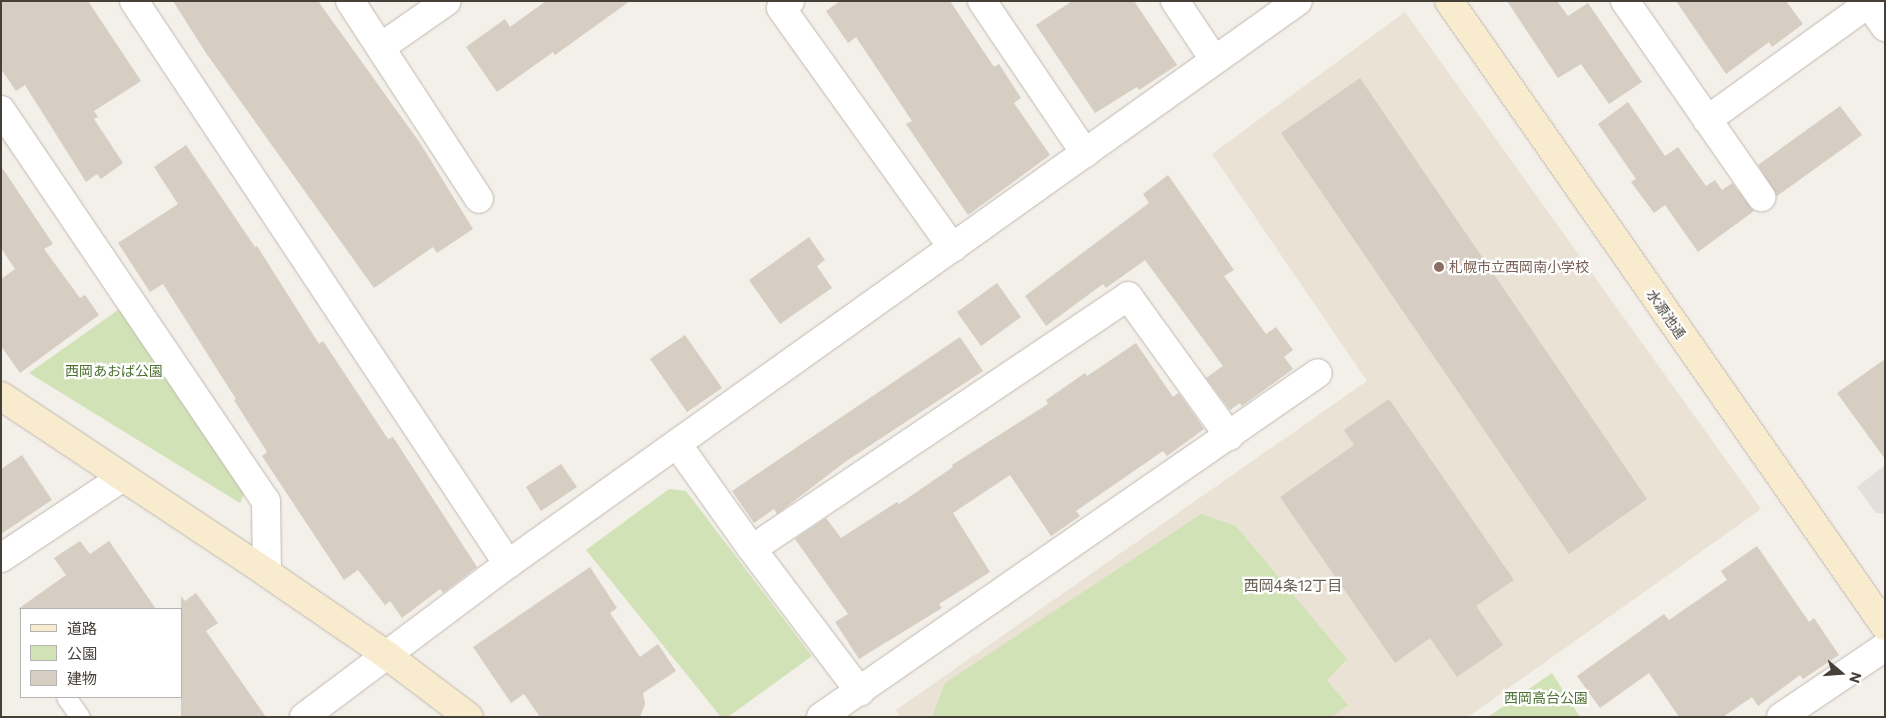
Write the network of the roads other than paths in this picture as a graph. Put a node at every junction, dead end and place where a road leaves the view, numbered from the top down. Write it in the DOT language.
graph roads {
  1 [pos="134,1"];
  2 [pos="350,1"];
  3 [pos="447,1"];
  4 [pos="790,1"];
  5 [pos="982,1"];
  6 [pos="1174,1"];
  7 [pos="1298,1"];
  8 [pos="1449,1"];
  9 [pos="1625,1"];
  10 [pos="1868,2"];
  11 [pos="1885,27"];
  12 [pos="381,47"];
  13 [pos="1213,58"];
  14 [pos="1,110"];
  15 [pos="1707,120"];
  16 [pos="1085,153"];
  17 [pos="1761,197"];
  18 [pos="479,199"];
  19 [pos="953,248"];
  20 [pos="1318,373"];
  21 [pos="1,396"];
  22 [pos="1229,436"];
  23 [pos="677,444"];
  24 [pos="123,477"];
  25 [pos="752,548"];
  26 [pos="1,558"];
  27 [pos="508,564"];
  28 [pos="267,573"];
  29 [pos="1885,626"];
  30 [pos="1885,647"];
  31 [pos="388,656"];
  32 [pos="860,692"];
  33 [pos="67,698"];
  34 [pos="80,717"];
  35 [pos="304,717"];
  36 [pos="469,717"];
  37 [pos="821,717"];
  38 [pos="1781,717"];
  1 -- 27 [label="street"];
  2 -- 12 [label="street"];
  3 -- 12 [label="street"];
  4 -- 19 [label="street"];
  5 -- 16 [label="street"];
  6 -- 13 [label="street"];
  7 -- 13 [label="street"];
  8 -- 29 [label="street, 水源池通"];
  9 -- 15 [label="street"];
  10 -- 11 [label="street"];
  10 -- 15 [label="street"];
  12 -- 18 [label="street"];
  13 -- 16 [label="street"];
  14 -- 28 [label="street"];
  15 -- 17 [label="street"];
  16 -- 19 [label="street"];
  19 -- 23 [label="street"];
  20 -- 22 [label="street"];
  21 -- 24 [label="street"];
  22 -- 25 [label="street"];
  22 -- 32 [label="street"];
  23 -- 25 [label="street"];
  23 -- 27 [label="street"];
  24 -- 26 [label="street"];
  24 -- 28 [label="street"];
  25 -- 32 [label="street"];
  27 -- 31 [label="street"];
  28 -- 31 [label="street"];
  30 -- 38 [label="street"];
  31 -- 35 [label="street"];
  31 -- 36 [label="street"];
  32 -- 37 [label="street"];
  33 -- 34 [label="lane"];
}
